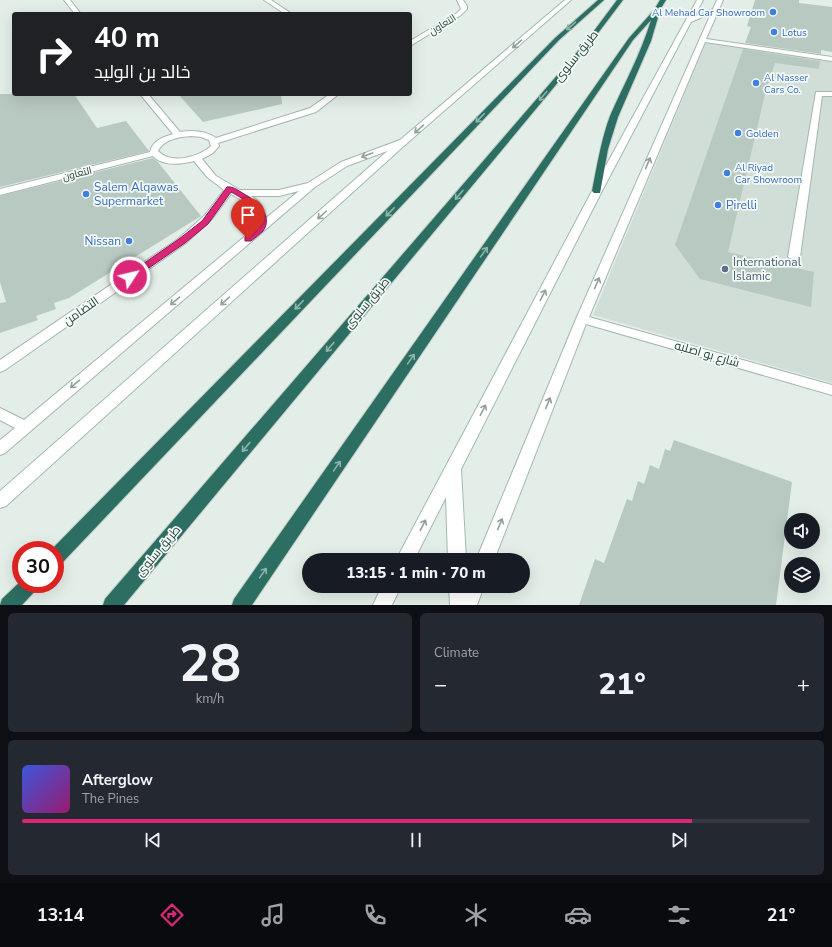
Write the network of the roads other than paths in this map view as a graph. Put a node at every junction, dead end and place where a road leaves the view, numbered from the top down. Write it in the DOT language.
graph roads {
  1 [pos="67,0"];
  2 [pos="267,0"];
  3 [pos="460,0"];
  4 [pos="568,0"];
  5 [pos="600,0"];
  6 [pos="620,0"];
  7 [pos="663,0"];
  8 [pos="700,0"];
  9 [pos="718,5"];
  10 [pos="656,11"];
  11 [pos="76,12"];
  12 [pos="285,12"];
  13 [pos="689,21"];
  14 [pos="702,40"];
  15 [pos="412,43"];
  16 [pos="832,59"];
  17 [pos="832,94"];
  18 [pos="146,96"];
  19 [pos="332,96"];
  20 [pos="178,135"];
  21 [pos="215,141"];
  22 [pos="403,142"];
  23 [pos="154,154"];
  24 [pos="197,158"];
  25 [pos="312,185"];
  26 [pos="235,191"];
  27 [pos="597,191"];
  28 [pos="0,192"];
  29 [pos="260,229"];
  30 [pos="794,257"];
  31 [pos="582,319"];
  32 [pos="0,367"];
  33 [pos="832,390"];
  34 [pos="0,413"];
  35 [pos="25,427"];
  36 [pos="0,449"];
  37 [pos="453,467"];
  38 [pos="0,501"];
  39 [pos="64,549"];
  40 [pos="409,553"];
  41 [pos="457,553"];
  42 [pos="489,553"];
  43 [pos="21,593"];
  44 [pos="388,593"];
  45 [pos="458,593"];
  46 [pos="472,593"];
  47 [pos="9,605"];
  48 [pos="112,605"];
  49 [pos="241,605"];
  50 [pos="382,605"];
  51 [pos="459,605"];
  52 [pos="468,605"];
  1 -- 11 [label="street"];
  2 -- 12 [label="street"];
  3 -- 15 [label="street, التعاون"];
  4 -- 22 [label="street, one-way"];
  5 -- 39 [label="highway, one-way"];
  6 -- 48 [label="highway, طريق سلوى, one-way"];
  7 -- 10 [label="highway"];
  8 -- 13 [label="street"];
  9 -- 13 [label="street"];
  9 -- 14 [label="street"];
  10 -- 27 [label="highway"];
  49 -- 10 [label="highway, one-way"];
  13 -- 27 [label="street"];
  14 -- 16 [label="street"];
  31 -- 14 [label="street, one-way"];
  17 -- 30 [label="street"];
  18 -- 20 [label="street"];
  19 -- 21 [label="street"];
  20 -- 21 [label="street"];
  20 -- 23 [label="street"];
  21 -- 24 [label="street"];
  22 -- 25 [label="street, one-way"];
  22 -- 38 [label="street, one-way"];
  23 -- 24 [label="street"];
  23 -- 28 [label="street, التعاون"];
  24 -- 26 [label="street"];
  25 -- 26 [label="street"];
  25 -- 29 [label="street"];
  26 -- 29 [label="street"];
  26 -- 32 [label="street, التضامن"];
  37 -- 27 [label="street, one-way"];
  29 -- 35 [label="street, one-way"];
  31 -- 33 [label="street, شارع بو اصلبه"];
  42 -- 31 [label="street, one-way"];
  34 -- 35 [label="street"];
  35 -- 36 [label="street"];
  40 -- 37 [label="street, one-way"];
  37 -- 41 [label="street"];
  43 -- 47 [label="highway"];
  44 -- 50 [label="street"];
  45 -- 51 [label="street"];
  46 -- 52 [label="street"];
}
